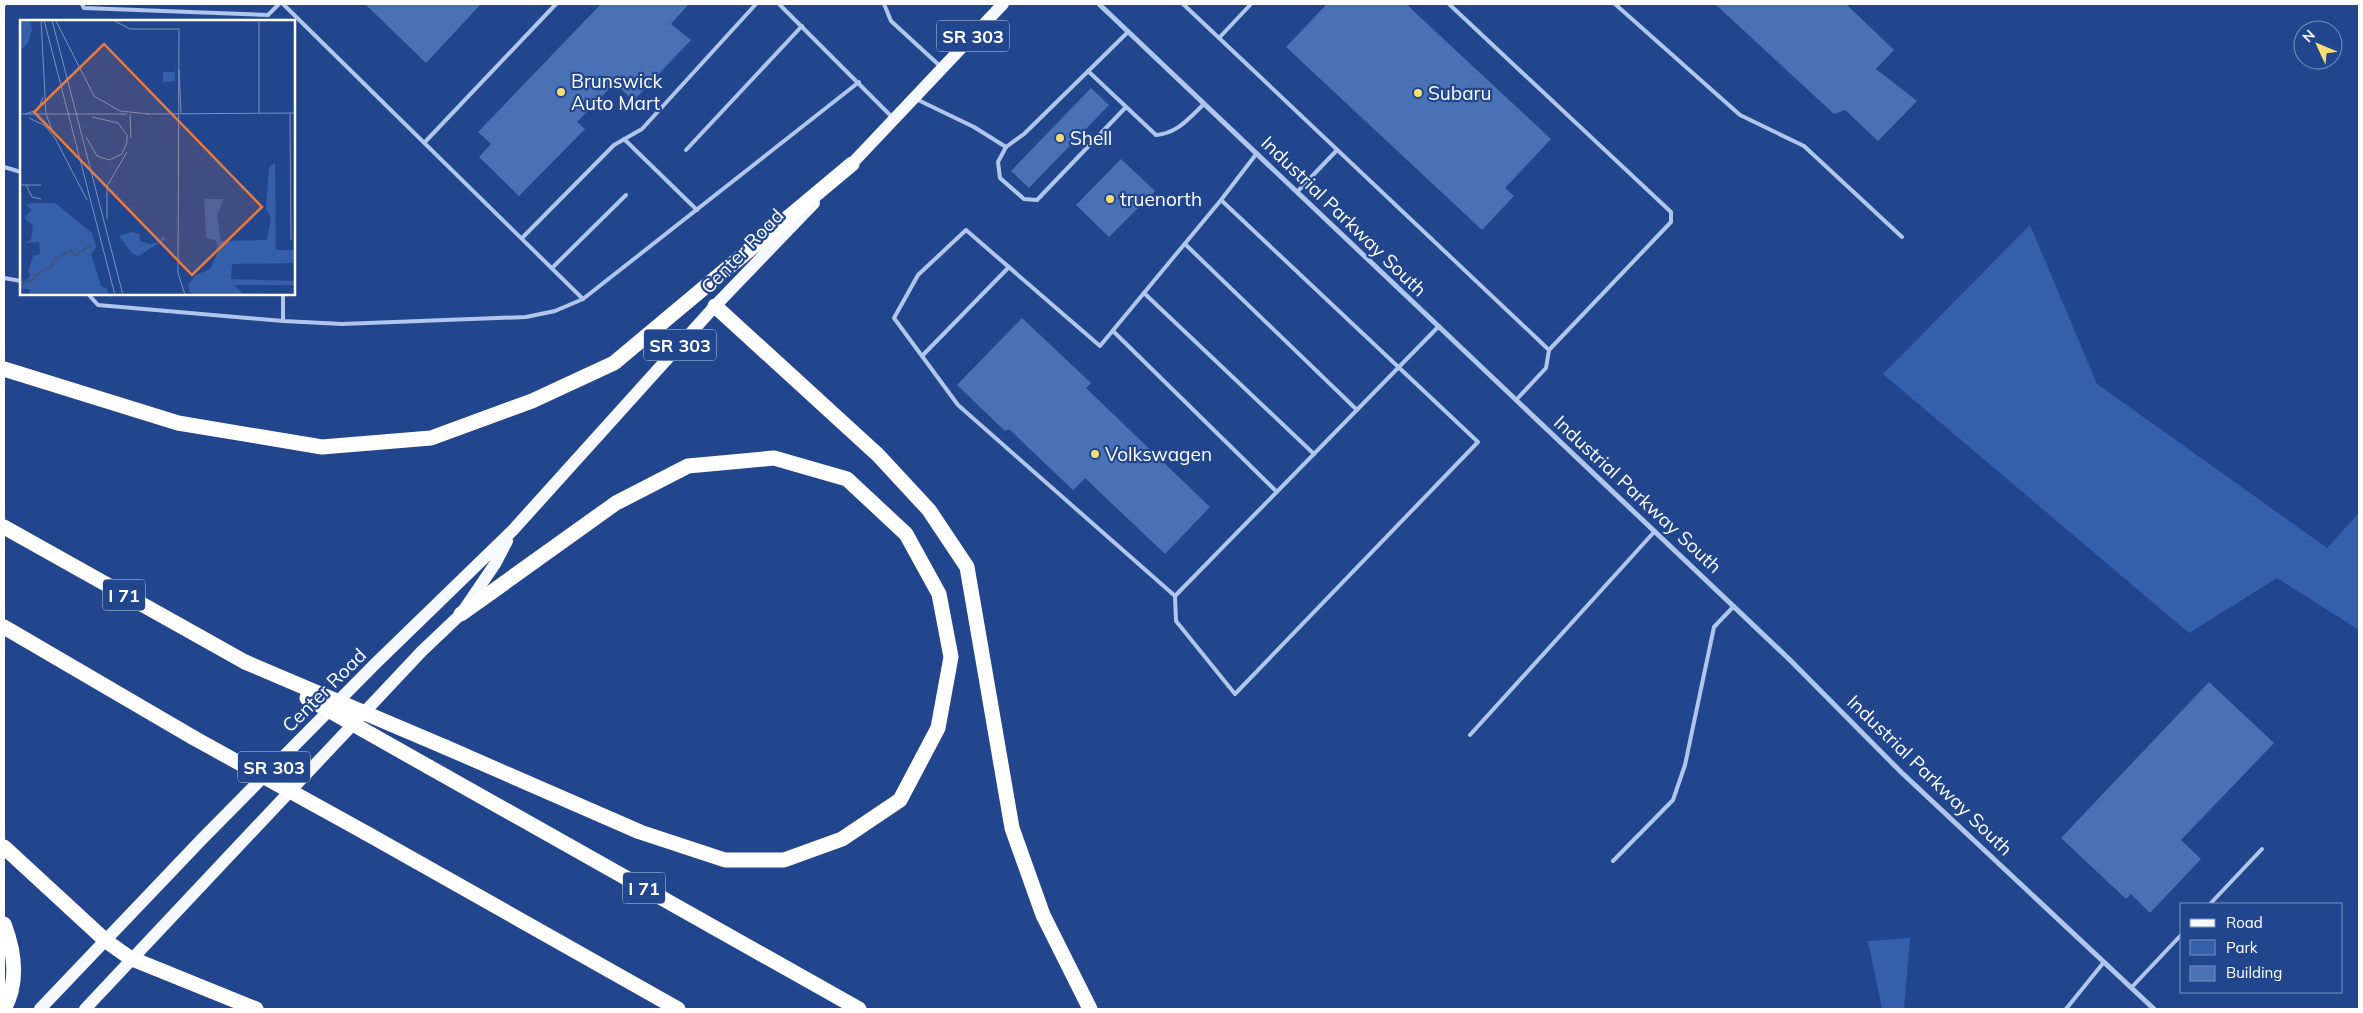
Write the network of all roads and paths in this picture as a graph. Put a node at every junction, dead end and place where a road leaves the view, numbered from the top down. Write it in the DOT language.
graph roads {
  1 [pos="82,4"];
  2 [pos="279,4"];
  3 [pos="283,4"];
  4 [pos="556,4"];
  5 [pos="756,4"];
  6 [pos="779,4"];
  7 [pos="884,4"];
  8 [pos="1003,4"];
  9 [pos="1099,4"];
  10 [pos="1183,4"];
  11 [pos="1251,4"];
  12 [pos="1449,4"];
  13 [pos="1615,4"];
  14 [pos="268,15"];
  15 [pos="269,20"];
  16 [pos="802,26"];
  17 [pos="1128,32"];
  18 [pos="1219,38"];
  19 [pos="943,68"];
  20 [pos="1088,71"];
  21 [pos="859,82"];
  22 [pos="914,98"];
  23 [pos="1204,104"];
  24 [pos="1126,108"];
  25 [pos="894,119"];
  26 [pos="624,139"];
  27 [pos="425,142"];
  28 [pos="1006,147"];
  29 [pos="686,150"];
  30 [pos="1337,150"];
  31 [pos="1257,154"];
  32 [pos="852,164"];
  33 [pos="4,167"];
  34 [pos="20,172"];
  35 [pos="1297,192"];
  36 [pos="626,195"];
  37 [pos="1220,200"];
  38 [pos="697,210"];
  39 [pos="1902,237"];
  40 [pos="522,238"];
  41 [pos="1185,244"];
  42 [pos="1009,267"];
  43 [pos="552,268"];
  44 [pos="4,278"];
  45 [pos="20,281"];
  46 [pos="1144,292"];
  47 [pos="89,295"];
  48 [pos="283,295"];
  49 [pos="584,299"];
  50 [pos="715,306"];
  51 [pos="283,321"];
  52 [pos="1439,326"];
  53 [pos="1112,332"];
  54 [pos="1549,350"];
  55 [pos="922,356"];
  56 [pos="1399,367"];
  57 [pos="4,370"];
  58 [pos="1516,400"];
  59 [pos="1357,410"];
  60 [pos="1314,454"];
  61 [pos="1277,492"];
  62 [pos="4,527"];
  63 [pos="513,530"];
  64 [pos="1655,531"];
  65 [pos="1175,596"];
  66 [pos="1734,606"];
  67 [pos="461,614"];
  68 [pos="4,627"];
  69 [pos="245,662"];
  70 [pos="1470,735"];
  71 [pos="4,847"];
  72 [pos="2262,848"];
  73 [pos="1613,861"];
  74 [pos="2211,903"];
  75 [pos="4,924"];
  76 [pos="2180,936"];
  77 [pos="106,941"];
  78 [pos="130,958"];
  79 [pos="2104,962"];
  80 [pos="2131,988"];
  81 [pos="4,1009"];
  82 [pos="40,1009"];
  83 [pos="85,1009"];
  84 [pos="256,1009"];
  85 [pos="678,1009"];
  86 [pos="859,1009"];
  87 [pos="1090,1009"];
  88 [pos="2066,1009"];
  89 [pos="2154,1009"];
  1 -- 14 [label="lane"];
  2 -- 14 [label="lane"];
  3 -- 27 [label="lane"];
  4 -- 27 [label="lane"];
  5 -- 26 [label="lane"];
  6 -- 16 [label="lane"];
  7 -- 19 [label="lane"];
  8 -- 19 [label="main road, Center Road / SR 303"];
  9 -- 17 [label="street, Industrial Parkway South"];
  10 -- 18 [label="lane"];
  11 -- 18 [label="lane"];
  12 -- 54 [label="lane"];
  13 -- 39 [label="lane"];
  14 -- 15 [label="lane"];
  16 -- 21 [label="lane"];
  16 -- 29 [label="lane"];
  17 -- 20 [label="lane"];
  17 -- 23 [label="street, Industrial Parkway South"];
  18 -- 30 [label="lane"];
  19 -- 22 [label="main road, Center Road / SR 303"];
  20 -- 24 [label="lane"];
  20 -- 28 [label="lane"];
  21 -- 25 [label="lane"];
  21 -- 38 [label="lane"];
  22 -- 25 [label="main road, Center Road / SR 303"];
  22 -- 28 [label="lane"];
  23 -- 24 [label="lane"];
  23 -- 31 [label="street, Industrial Parkway South"];
  24 -- 28 [label="lane"];
  25 -- 32 [label="main road, Center Road / SR 303"];
  26 -- 38 [label="lane"];
  26 -- 40 [label="lane"];
  27 -- 40 [label="lane"];
  30 -- 35 [label="lane"];
  30 -- 54 [label="lane"];
  31 -- 35 [label="street, Industrial Parkway South"];
  31 -- 37 [label="lane"];
  32 -- 50 [label="main road, Center Road / SR 303"];
  32 -- 57 [label="highway"];
  33 -- 34 [label="lane"];
  35 -- 52 [label="street, Industrial Parkway South"];
  36 -- 43 [label="lane"];
  37 -- 41 [label="lane"];
  37 -- 56 [label="lane"];
  38 -- 49 [label="lane"];
  40 -- 43 [label="lane"];
  41 -- 46 [label="lane"];
  41 -- 59 [label="lane"];
  42 -- 53 [label="lane"];
  42 -- 55 [label="lane"];
  42 -- 55 [label="lane"];
  43 -- 49 [label="lane"];
  44 -- 45 [label="lane"];
  46 -- 53 [label="lane"];
  46 -- 60 [label="lane"];
  47 -- 51 [label="lane"];
  48 -- 51 [label="lane"];
  49 -- 51 [label="lane"];
  50 -- 63 [label="main road, Center Road / SR 303"];
  50 -- 87 [label="highway"];
  52 -- 56 [label="lane"];
  52 -- 58 [label="street, Industrial Parkway South"];
  53 -- 61 [label="lane"];
  54 -- 58 [label="lane"];
  55 -- 65 [label="lane"];
  56 -- 59 [label="lane"];
  56 -- 65 [label="lane"];
  58 -- 64 [label="street, Industrial Parkway South"];
  59 -- 60 [label="lane"];
  60 -- 61 [label="lane"];
  61 -- 65 [label="lane"];
  62 -- 69 [label="highway, I 71"];
  63 -- 67 [label="main road, Center Road / SR 303"];
  63 -- 77 [label="main road, Center Road / SR 303"];
  64 -- 66 [label="street, Industrial Parkway South"];
  64 -- 70 [label="lane"];
  66 -- 73 [label="lane"];
  66 -- 79 [label="street, Industrial Parkway South"];
  67 -- 69 [label="highway, bridge"];
  67 -- 78 [label="main road, Center Road / SR 303"];
  68 -- 85 [label="highway, bridge"];
  69 -- 86 [label="highway, I 71, bridge"];
  71 -- 77 [label="highway"];
  72 -- 74 [label="lane"];
  75 -- 81 [label="highway"];
  76 -- 80 [label="lane"];
  77 -- 78 [label="highway"];
  77 -- 82 [label="main road, Center Road / SR 303"];
  78 -- 83 [label="main road, Center Road / SR 303"];
  78 -- 84 [label="highway"];
  79 -- 80 [label="street, Industrial Parkway South"];
  79 -- 88 [label="lane"];
  80 -- 89 [label="street, Industrial Parkway South"];
}
